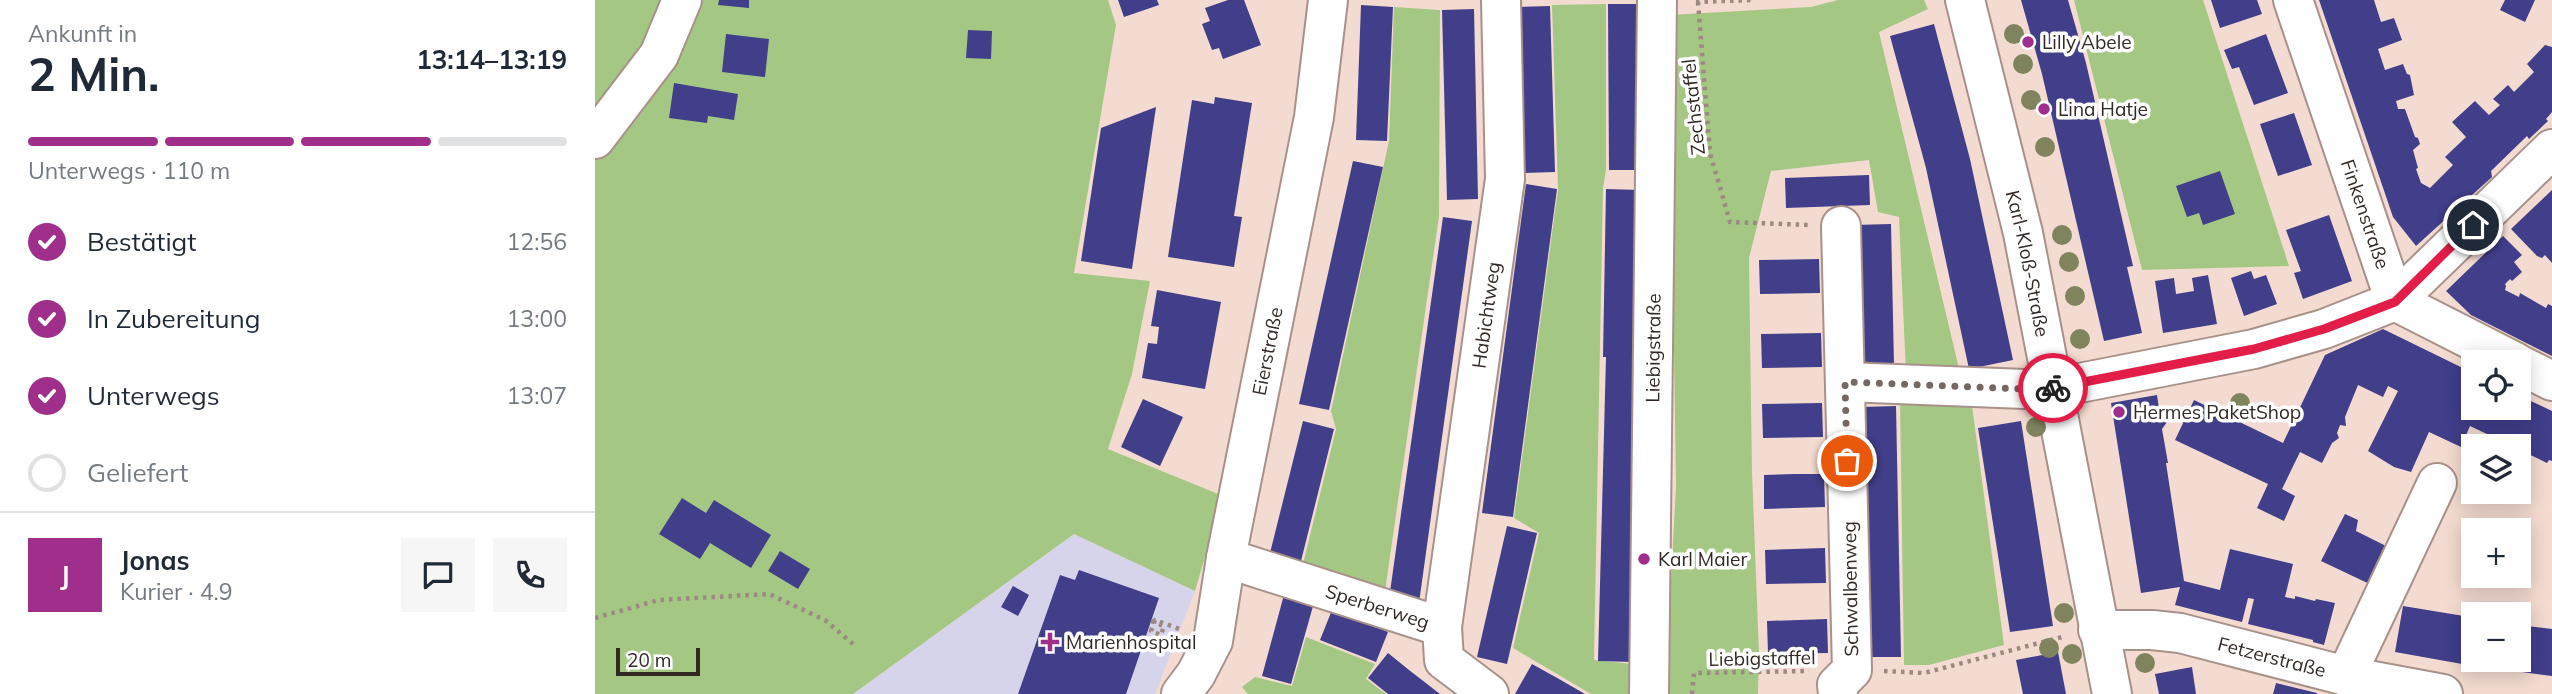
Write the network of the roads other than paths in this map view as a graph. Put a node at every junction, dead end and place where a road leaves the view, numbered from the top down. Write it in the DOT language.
graph roads {
  1 [pos="682,0"];
  2 [pos="1328,0"];
  3 [pos="1501,0"];
  4 [pos="1965,0"];
  5 [pos="2293,0"];
  6 [pos="1657,2"];
  7 [pos="595,139"];
  8 [pos="2552,149"];
  9 [pos="1841,226"];
  10 [pos="2395,302"];
  11 [pos="2491,350"];
  12 [pos="2531,370"];
  13 [pos="2552,381"];
  14 [pos="1845,382"];
  15 [pos="2054,387"];
  16 [pos="2437,483"];
  17 [pos="1226,558"];
  18 [pos="1442,627"];
  19 [pos="2098,629"];
  20 [pos="2346,676"];
  21 [pos="1845,682"];
  22 [pos="1200,687"];
  23 [pos="1489,694"];
  24 [pos="1649,694"];
  25 [pos="2112,694"];
  26 [pos="2444,694"];
  1 -- 7 [label="street"];
  2 -- 17 [label="street, Eierstraße"];
  3 -- 18 [label="street, Habichtweg"];
  4 -- 15 [label="street, Karl-Kloß-Straße"];
  5 -- 10 [label="street, Finkenstraße"];
  6 -- 24 [label="street, Liebigstraße"];
  8 -- 10 [label="street"];
  9 -- 14 [label="street, Schwalbenweg"];
  10 -- 11 [label="street"];
  10 -- 15 [label="street"];
  12 -- 13 [label="street"];
  14 -- 15 [label="street"];
  14 -- 21 [label="street, Schwalbenweg"];
  15 -- 19 [label="street, Karl-Kloß-Straße"];
  16 -- 20 [label="street"];
  17 -- 18 [label="street, Sperberweg"];
  17 -- 22 [label="street, Eierstraße"];
  18 -- 23 [label="street, Sperberweg"];
  19 -- 20 [label="street, Fetzerstraße"];
  19 -- 25 [label="street, Karl-Kloß-Straße"];
  20 -- 26 [label="street, Fetzerstraße"];
}
